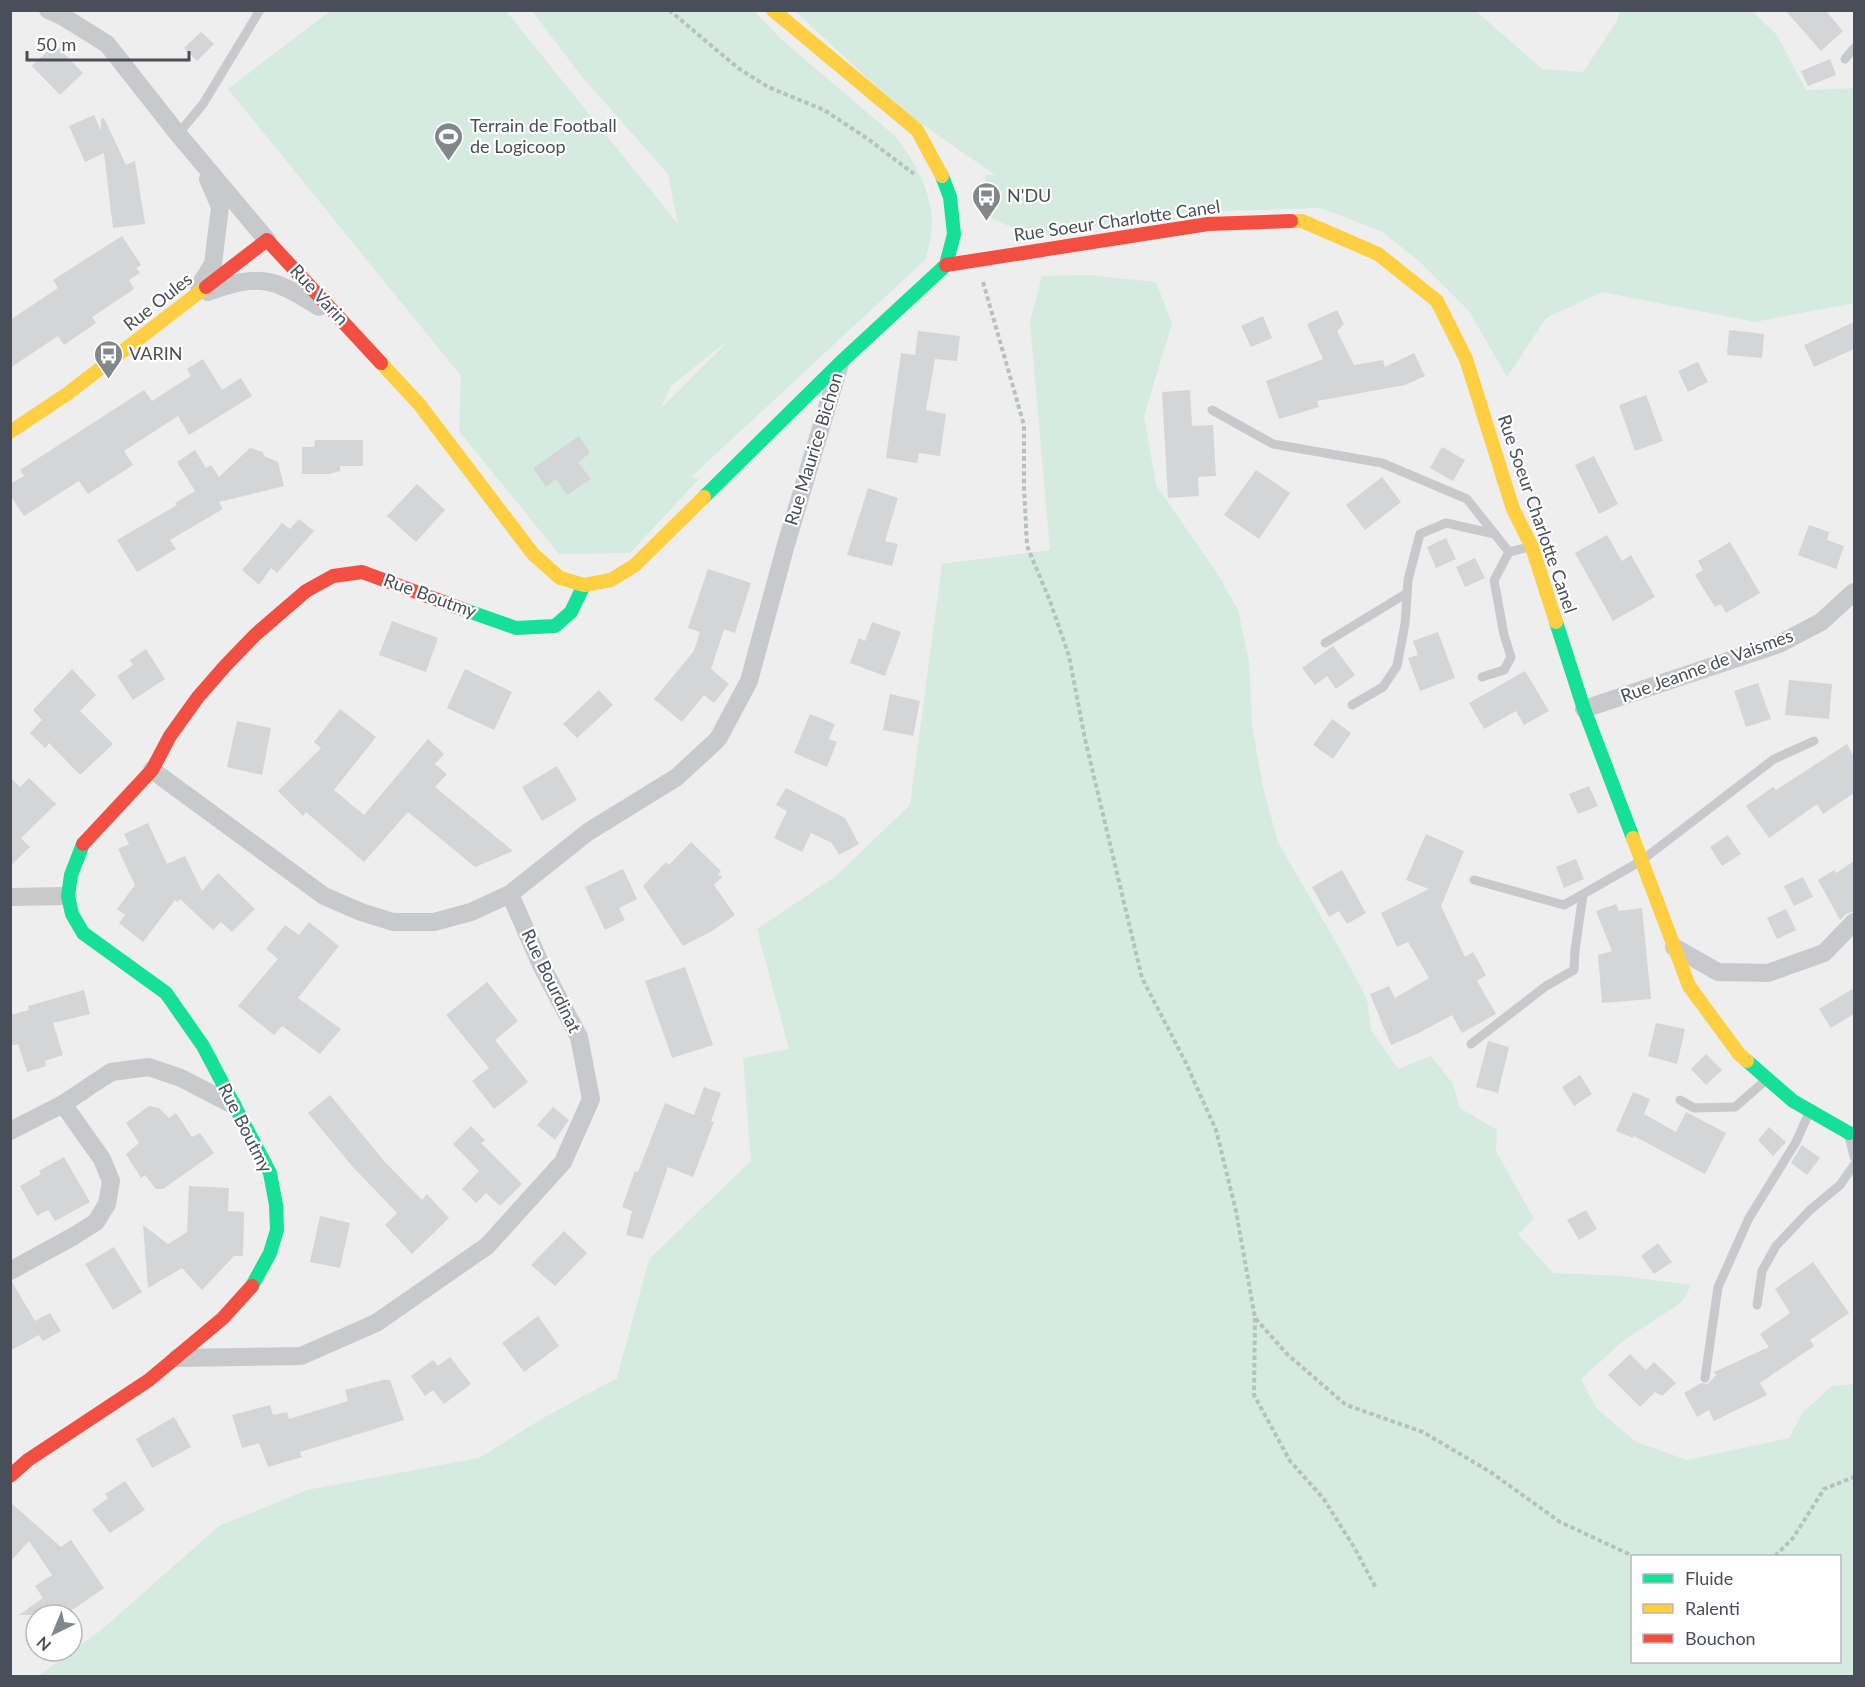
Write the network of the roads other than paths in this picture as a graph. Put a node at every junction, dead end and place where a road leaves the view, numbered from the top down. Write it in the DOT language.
graph roads {
  1 [pos="48,10"];
  2 [pos="260,10"];
  3 [pos="773,10"];
  4 [pos="1854,48"];
  5 [pos="1845,58"];
  6 [pos="178,135"];
  7 [pos="201,161"];
  8 [pos="267,240"];
  9 [pos="946,265"];
  10 [pos="192,298"];
  11 [pos="369,348"];
  12 [pos="840,363"];
  13 [pos="1212,410"];
  14 [pos="10,432"];
  15 [pos="1495,534"];
  16 [pos="1532,547"];
  17 [pos="1509,552"];
  18 [pos="584,585"];
  19 [pos="1854,592"];
  20 [pos="1407,593"];
  21 [pos="1325,643"];
  22 [pos="1482,677"];
  23 [pos="1352,705"];
  24 [pos="1584,709"];
  25 [pos="1814,741"];
  26 [pos="152,770"];
  27 [pos="1641,861"];
  28 [pos="1474,879"];
  29 [pos="510,894"];
  30 [pos="1583,895"];
  31 [pos="68,896"];
  32 [pos="10,897"];
  33 [pos="1854,922"];
  34 [pos="1674,947"];
  35 [pos="1471,1044"];
  36 [pos="1768,1079"];
  37 [pos="1680,1100"];
  38 [pos="63,1104"];
  39 [pos="233,1105"];
  40 [pos="1810,1110"];
  41 [pos="10,1131"];
  42 [pos="1851,1131"];
  43 [pos="1854,1157"];
  44 [pos="1854,1165"];
  45 [pos="10,1271"];
  46 [pos="1756,1305"];
  47 [pos="177,1358"];
  48 [pos="1705,1378"];
  49 [pos="10,1476"];
  1 -- 6 [label="street, Rue Varin"];
  2 -- 6 [label="lane"];
  3 -- 9 [label="street"];
  4 -- 5 [label="lane"];
  6 -- 7 [label="street, Rue Varin"];
  7 -- 8 [label="street, Rue Varin"];
  7 -- 10 [label="street"];
  8 -- 10 [label="street, Rue Oules"];
  8 -- 11 [label="street, Rue Varin"];
  9 -- 12 [label="street, Rue Maurice Bichon"];
  9 -- 16 [label="street, Rue Soeur Charlotte Canel"];
  10 -- 11 [label="street"];
  10 -- 14 [label="street, Rue Oules"];
  11 -- 18 [label="street, Rue Varin"];
  12 -- 18 [label="street"];
  12 -- 29 [label="street, Rue Maurice Bichon"];
  13 -- 15 [label="lane"];
  15 -- 17 [label="lane"];
  15 -- 20 [label="lane"];
  16 -- 17 [label="lane"];
  16 -- 24 [label="street, Rue Soeur Charlotte Canel"];
  17 -- 22 [label="lane"];
  18 -- 26 [label="street, Rue Boutmy"];
  19 -- 24 [label="street, Rue Jeanne de Vaismes"];
  20 -- 21 [label="lane"];
  20 -- 23 [label="lane"];
  24 -- 27 [label="street, Rue Soeur Charlotte Canel"];
  25 -- 27 [label="lane"];
  26 -- 29 [label="street"];
  26 -- 31 [label="street, Rue Boutmy"];
  27 -- 30 [label="lane"];
  27 -- 34 [label="street, Rue Soeur Charlotte Canel"];
  28 -- 30 [label="lane"];
  29 -- 47 [label="street, Rue Bourdinat"];
  30 -- 35 [label="lane"];
  31 -- 32 [label="street"];
  31 -- 39 [label="street, Rue Boutmy"];
  33 -- 34 [label="street"];
  34 -- 36 [label="street, Rue Soeur Charlotte Canel"];
  36 -- 37 [label="lane"];
  36 -- 40 [label="street, Rue Soeur Charlotte Canel"];
  38 -- 39 [label="street"];
  38 -- 41 [label="street"];
  38 -- 45 [label="street"];
  39 -- 47 [label="street, Rue Boutmy"];
  40 -- 42 [label="street, Rue Soeur Charlotte Canel"];
  40 -- 48 [label="lane"];
  42 -- 43 [label="lane"];
  44 -- 46 [label="lane"];
  47 -- 49 [label="street, Rue Boutmy"];
}
